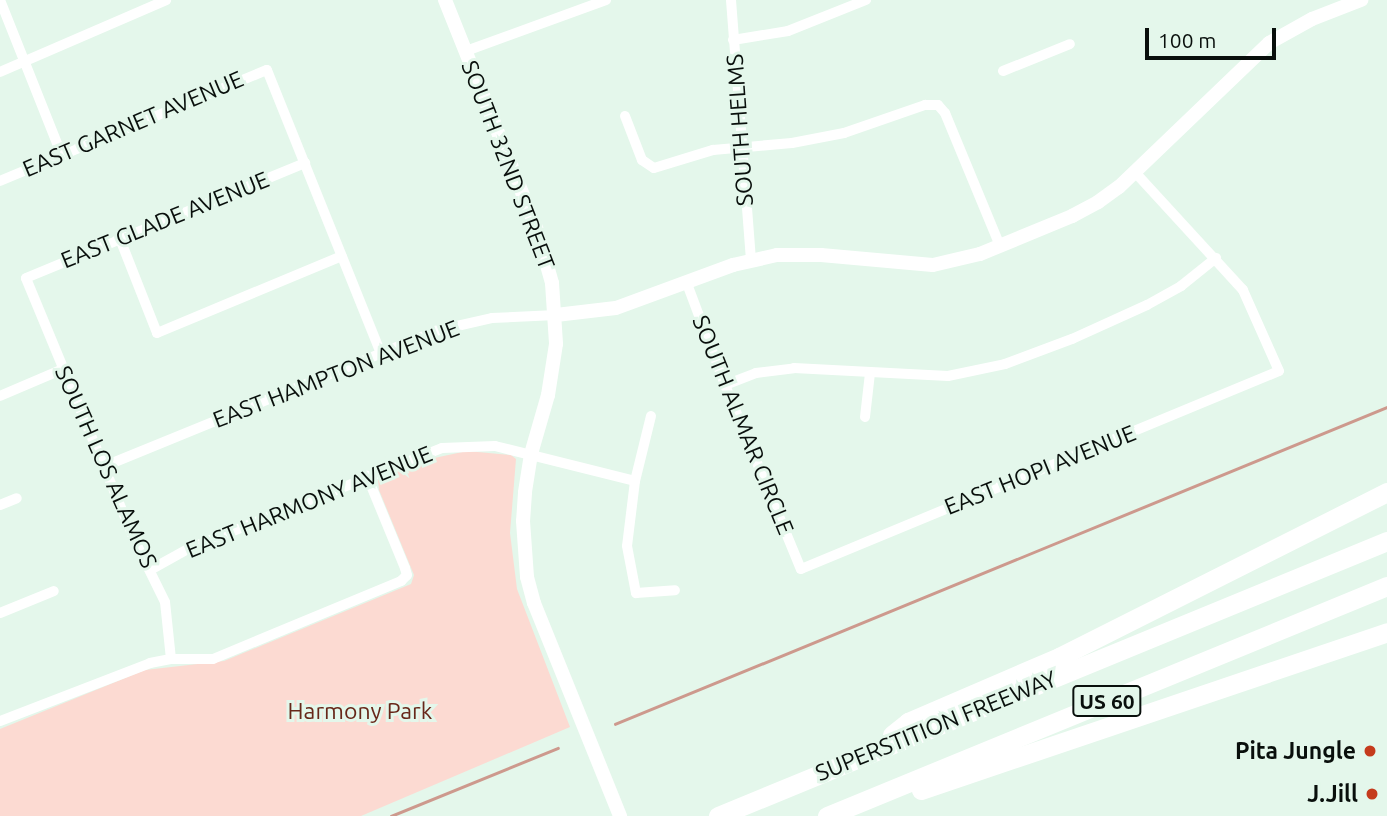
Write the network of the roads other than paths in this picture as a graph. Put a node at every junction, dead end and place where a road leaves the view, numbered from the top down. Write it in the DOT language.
graph roads {
  1 [pos="0,0"];
  2 [pos="166,0"];
  3 [pos="446,0"];
  4 [pos="606,0"];
  5 [pos="731,0"];
  6 [pos="866,0"];
  7 [pos="1362,0"];
  8 [pos="578,4"];
  9 [pos="733,40"];
  10 [pos="1070,44"];
  11 [pos="466,51"];
  12 [pos="24,62"];
  13 [pos="1003,71"];
  14 [pos="0,72"];
  15 [pos="625,116"];
  16 [pos="740,148"];
  17 [pos="62,156"];
  18 [pos="305,163"];
  19 [pos="1135,172"];
  20 [pos="0,181"];
  21 [pos="120,239"];
  22 [pos="1000,246"];
  23 [pos="342,256"];
  24 [pos="1216,258"];
  25 [pos="751,260"];
  26 [pos="26,278"];
  27 [pos="686,281"];
  28 [pos="556,315"];
  29 [pos="381,353"];
  30 [pos="63,369"];
  31 [pos="870,373"];
  32 [pos="725,385"];
  33 [pos="0,396"];
  34 [pos="651,416"];
  35 [pos="865,417"];
  36 [pos="531,454"];
  37 [pos="105,466"];
  38 [pos="367,476"];
  39 [pos="635,481"];
  40 [pos="1387,492"];
  41 [pos="17,498"];
  42 [pos="0,505"];
  43 [pos="1387,541"];
  44 [pos="802,569"];
  45 [pos="150,570"];
  46 [pos="1387,586"];
  47 [pos="675,590"];
  48 [pos="54,591"];
  49 [pos="0,613"];
  50 [pos="1387,632"];
  51 [pos="171,659"];
  52 [pos="0,721"];
  53 [pos="868,753"];
  54 [pos="620,816"];
  55 [pos="718,816"];
  56 [pos="827,816"];
  57 [pos="844,816"];
  1 -- 12 [label="street"];
  2 -- 12 [label="street"];
  3 -- 11 [label="street, SOUTH 32ND STREET"];
  4 -- 8 [label="street"];
  5 -- 9 [label="street, SOUTH HELMS"];
  6 -- 9 [label="street"];
  7 -- 19 [label="street, EAST HAMPTON AVENUE"];
  8 -- 11 [label="street"];
  9 -- 16 [label="street, SOUTH HELMS"];
  10 -- 13 [label="street"];
  11 -- 28 [label="street, SOUTH 32ND STREET"];
  12 -- 14 [label="street"];
  12 -- 17 [label="street"];
  15 -- 16 [label="street"];
  16 -- 22 [label="street"];
  16 -- 25 [label="street, SOUTH HELMS"];
  17 -- 18 [label="street, EAST GARNET AVENUE"];
  17 -- 20 [label="street, EAST GARNET AVENUE"];
  18 -- 21 [label="street, EAST GLADE AVENUE"];
  18 -- 23 [label="street"];
  19 -- 22 [label="street, EAST HAMPTON AVENUE"];
  19 -- 24 [label="street"];
  21 -- 23 [label="street"];
  21 -- 26 [label="street, EAST GLADE AVENUE"];
  22 -- 25 [label="street, EAST HAMPTON AVENUE"];
  23 -- 29 [label="street"];
  24 -- 31 [label="street"];
  24 -- 44 [label="street, EAST HOPI AVENUE"];
  25 -- 27 [label="street, EAST HAMPTON AVENUE"];
  26 -- 30 [label="street, SOUTH LOS ALAMOS"];
  27 -- 28 [label="street, EAST HAMPTON AVENUE"];
  27 -- 32 [label="street, SOUTH ALMAR CIRCLE"];
  28 -- 29 [label="street, EAST HAMPTON AVENUE"];
  28 -- 36 [label="street, SOUTH 32ND STREET"];
  29 -- 37 [label="street, EAST HAMPTON AVENUE"];
  30 -- 33 [label="street"];
  30 -- 37 [label="street, SOUTH LOS ALAMOS"];
  31 -- 32 [label="street"];
  31 -- 35 [label="street"];
  32 -- 44 [label="street, SOUTH ALMAR CIRCLE"];
  34 -- 39 [label="street"];
  36 -- 38 [label="street, EAST HARMONY AVENUE"];
  36 -- 39 [label="street, EAST HARMONY AVENUE"];
  36 -- 54 [label="street, SOUTH 32ND STREET"];
  37 -- 45 [label="street, SOUTH LOS ALAMOS"];
  38 -- 45 [label="street, EAST HARMONY AVENUE"];
  38 -- 51 [label="street"];
  39 -- 47 [label="street"];
  40 -- 53 [label="highway"];
  41 -- 42 [label="street"];
  43 -- 53 [label="highway, SUPERSTITION FREEWAY / US 60"];
  45 -- 51 [label="street, SOUTH LOS ALAMOS"];
  46 -- 56 [label="highway, SUPERSTITION FREEWAY / US 60"];
  48 -- 49 [label="street"];
  50 -- 57 [label="highway"];
  51 -- 52 [label="street"];
  53 -- 55 [label="highway, SUPERSTITION FREEWAY / US 60"];
}
